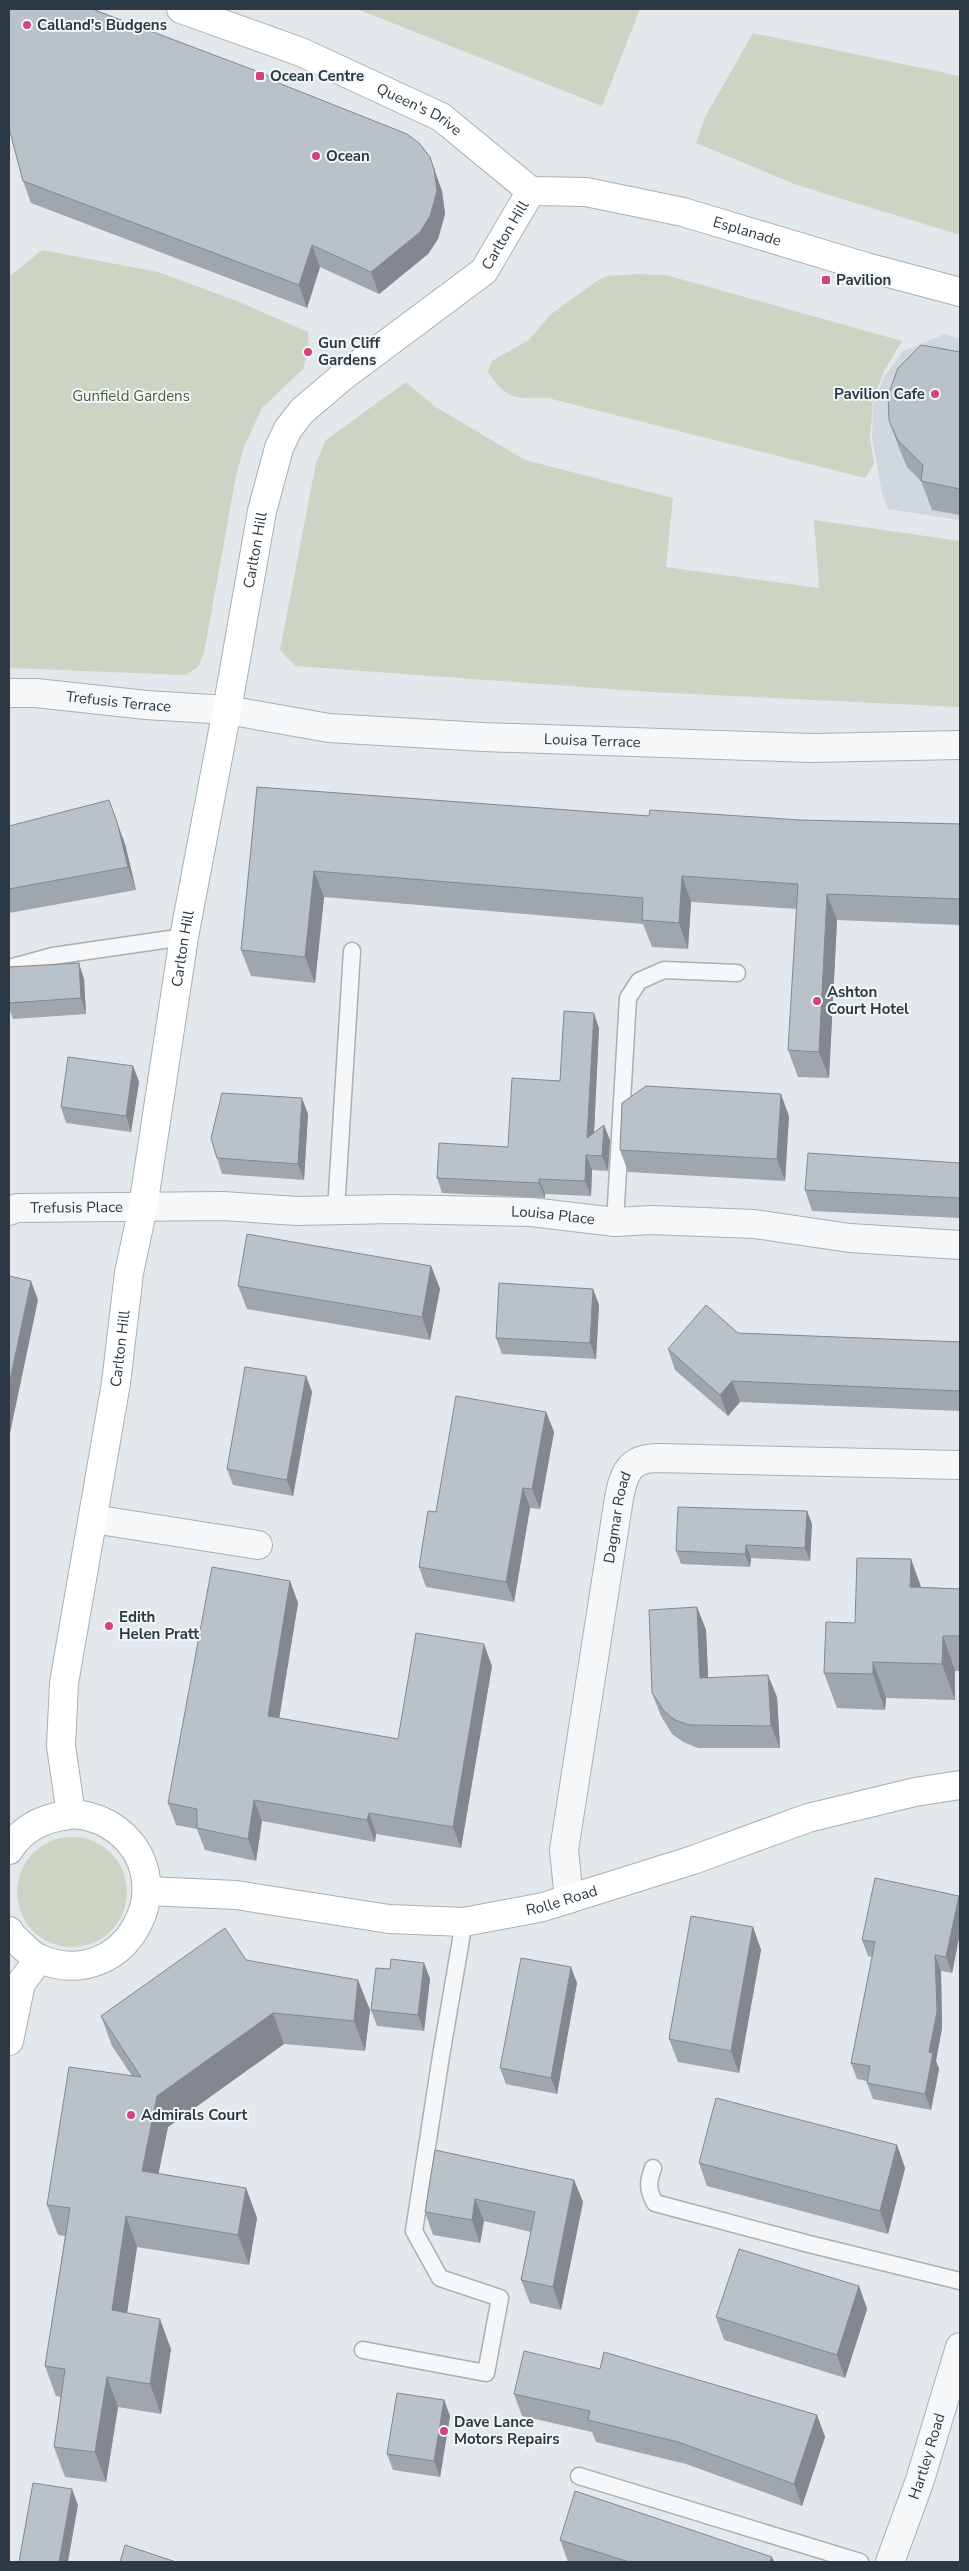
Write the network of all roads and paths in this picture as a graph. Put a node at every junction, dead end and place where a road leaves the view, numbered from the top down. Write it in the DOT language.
graph roads {
  1 [pos="181,9"];
  2 [pos="531,191"];
  3 [pos="960,292"];
  4 [pos="9,693"];
  5 [pos="228,710"];
  6 [pos="960,745"];
  7 [pos="184,937"];
  8 [pos="352,951"];
  9 [pos="9,968"];
  10 [pos="737,973"];
  11 [pos="143,1207"];
  12 [pos="336,1210"];
  13 [pos="9,1211"];
  14 [pos="615,1222"];
  15 [pos="960,1245"];
  16 [pos="960,1465"];
  17 [pos="93,1519"];
  18 [pos="258,1545"];
  19 [pos="960,1785"];
  20 [pos="70,1814"];
  21 [pos="9,1850"];
  22 [pos="148,1891"];
  23 [pos="569,1899"];
  24 [pos="464,1922"];
  25 [pos="9,1931"];
  26 [pos="39,1959"];
  27 [pos="9,2041"];
  28 [pos="653,2168"];
  29 [pos="960,2281"];
  30 [pos="960,2347"];
  31 [pos="363,2350"];
  32 [pos="579,2476"];
  33 [pos="860,2562"];
  34 [pos="890,2562"];
  1 -- 2 [label="street, Queen's Drive"];
  2 -- 3 [label="street, Esplanade"];
  2 -- 5 [label="street, Carlton Hill"];
  4 -- 5 [label="street, Trefusis Terrace"];
  5 -- 6 [label="street, Louisa Terrace"];
  5 -- 7 [label="street, Carlton Hill"];
  7 -- 9 [label="lane"];
  7 -- 11 [label="street, Carlton Hill"];
  8 -- 12 [label="lane"];
  10 -- 14 [label="lane"];
  11 -- 12 [label="street, Louisa Place"];
  11 -- 13 [label="street, Trefusis Place"];
  11 -- 17 [label="street, Carlton Hill"];
  12 -- 14 [label="street, Louisa Place"];
  14 -- 15 [label="street, Louisa Place"];
  16 -- 23 [label="street, Dagmar Road"];
  17 -- 18 [label="street"];
  17 -- 20 [label="street, Carlton Hill"];
  19 -- 23 [label="street, Rolle Road"];
  20 -- 21 [label="street"];
  20 -- 22 [label="street"];
  22 -- 24 [label="street, Rolle Road"];
  22 -- 26 [label="street"];
  23 -- 24 [label="street, Rolle Road"];
  24 -- 31 [label="lane"];
  25 -- 26 [label="street"];
  26 -- 27 [label="street"];
  28 -- 29 [label="lane"];
  30 -- 34 [label="street, Hartley Road"];
  32 -- 33 [label="lane"];
}
